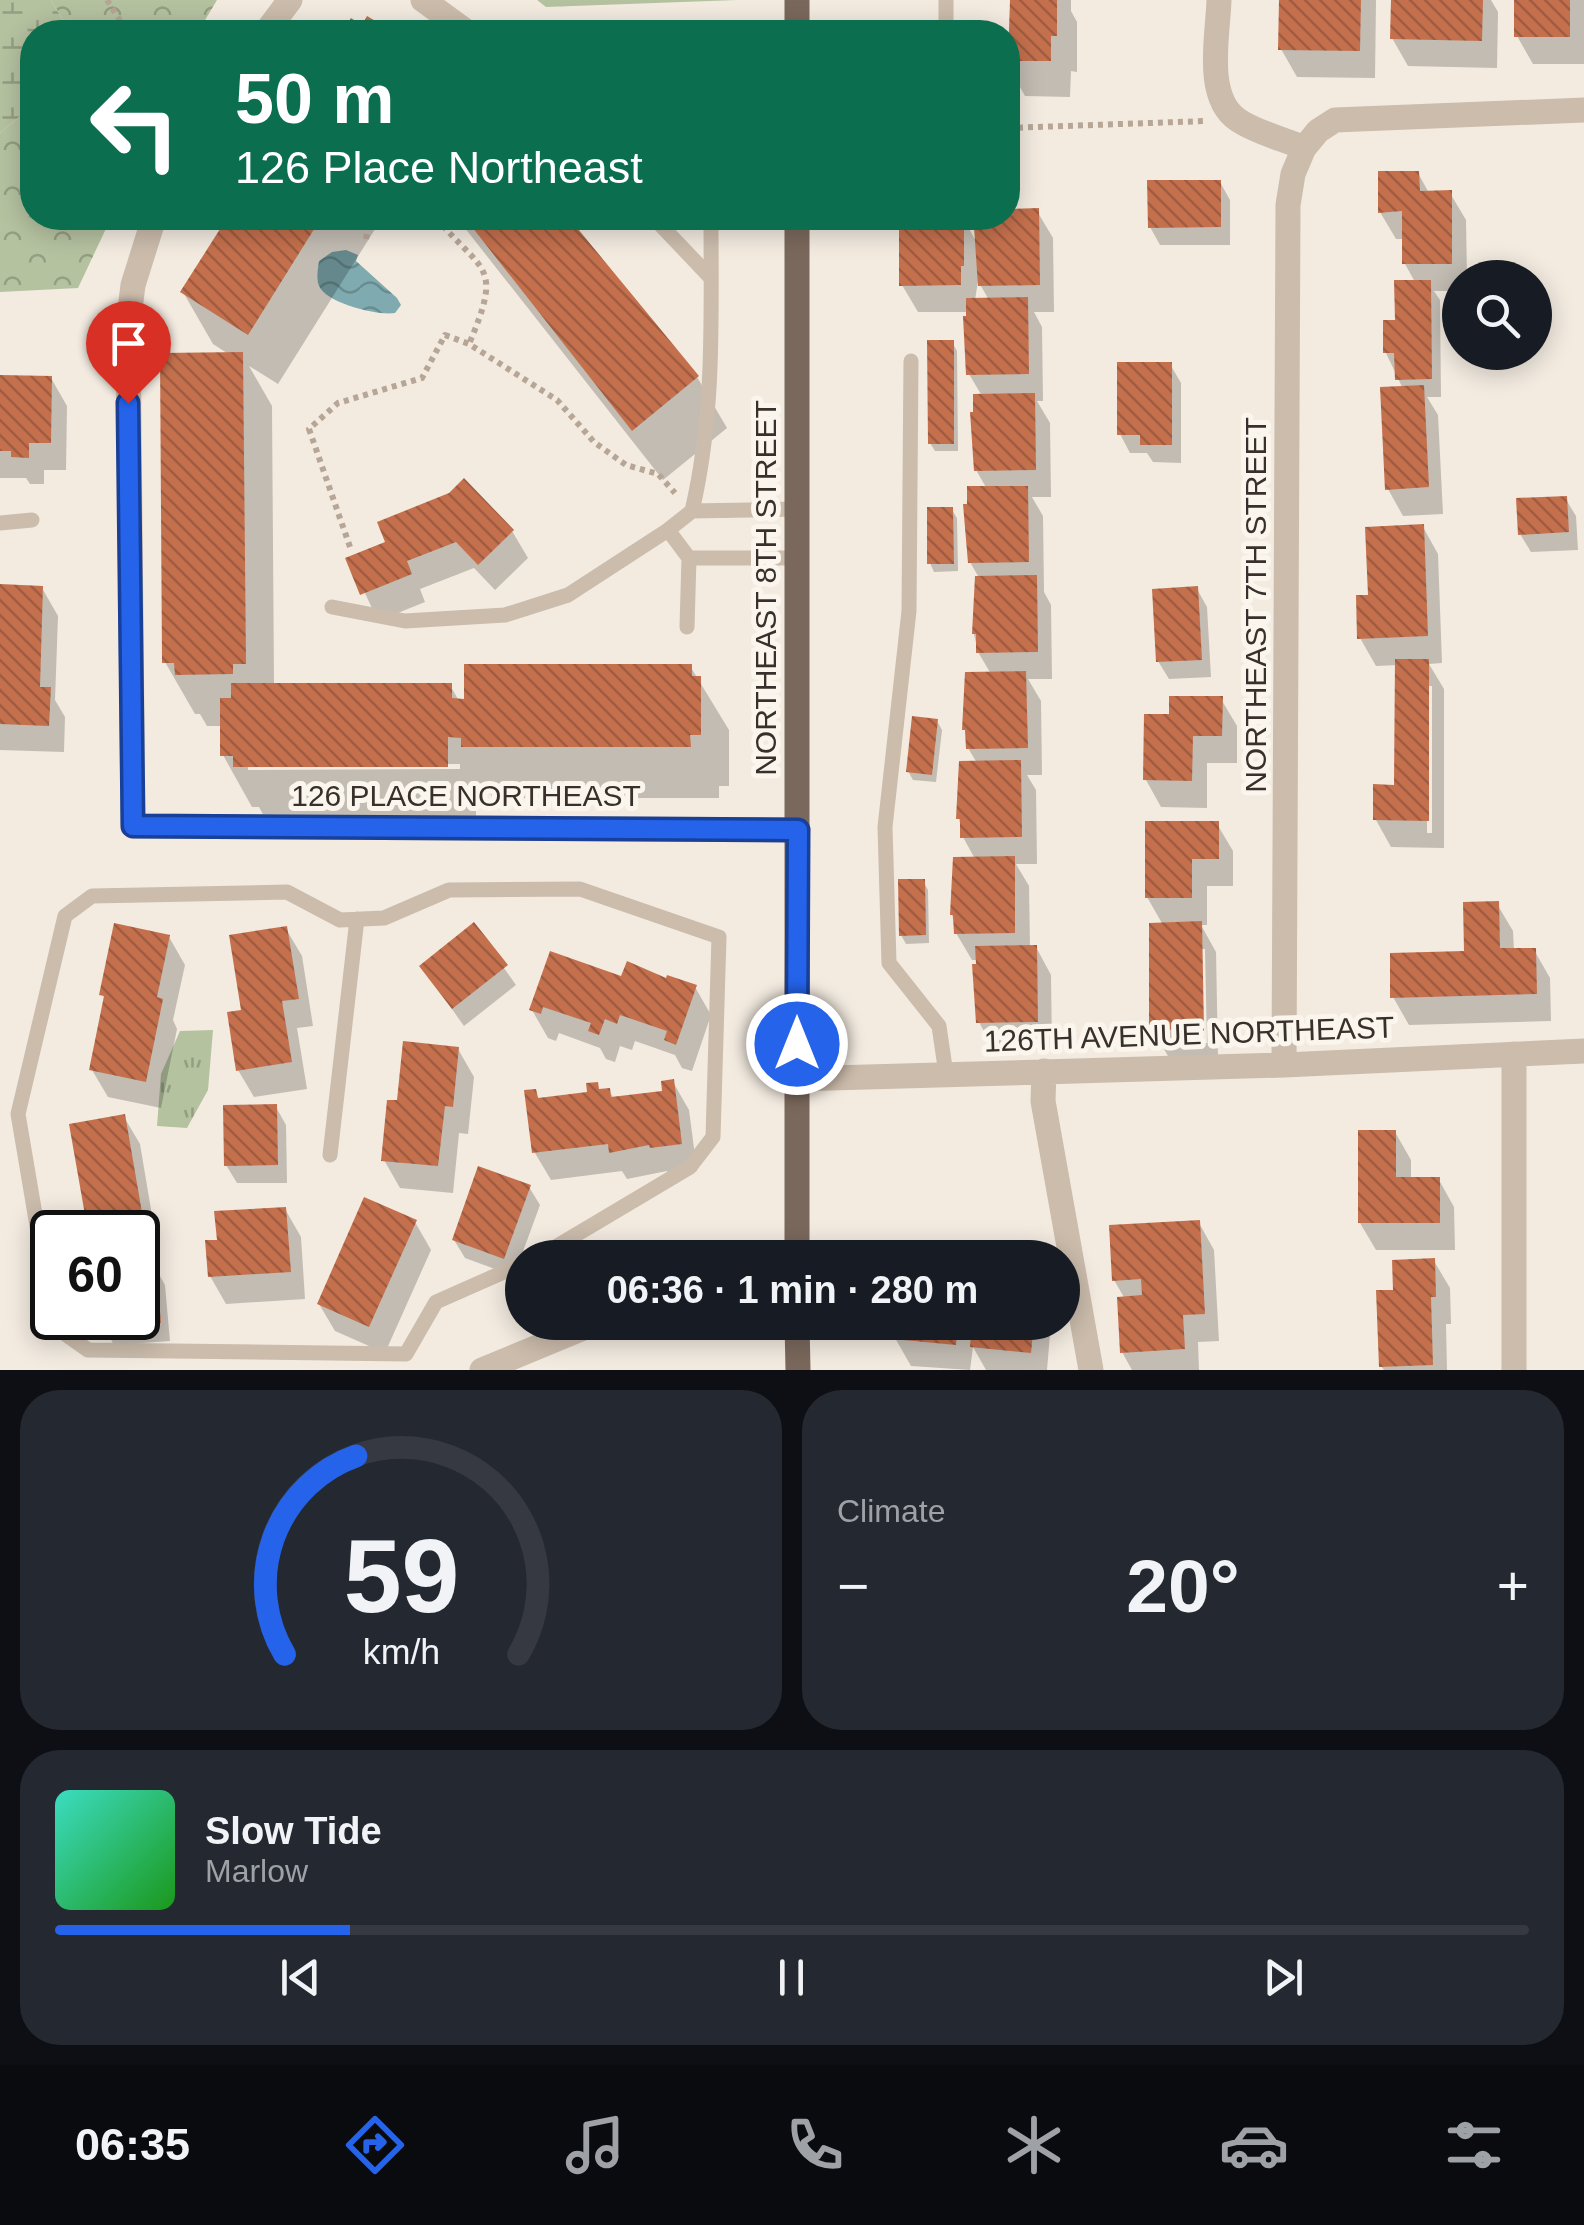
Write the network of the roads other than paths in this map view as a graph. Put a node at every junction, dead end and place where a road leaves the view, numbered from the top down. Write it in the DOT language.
graph roads {
  1 [pos="423,0"];
  2 [pos="1219,0"];
  3 [pos="450,20"];
  4 [pos="1584,110"];
  5 [pos="1304,148"];
  6 [pos="150,230"];
  7 [pos="665,230"];
  8 [pos="711,230"];
  9 [pos="797,230"];
  10 [pos="711,278"];
  11 [pos="911,361"];
  12 [pos="798,509"];
  13 [pos="692,510"];
  14 [pos="32,520"];
  15 [pos="0,524"];
  16 [pos="668,530"];
  17 [pos="690,558"];
  18 [pos="797,558"];
  19 [pos="332,607"];
  20 [pos="687,627"];
  21 [pos="798,830"];
  22 [pos="357,919"];
  23 [pos="1584,1051"];
  24 [pos="1514,1054"];
  25 [pos="1284,1065"];
  26 [pos="1044,1071"];
  27 [pos="946,1074"];
  28 [pos="796,1079"];
  29 [pos="330,1156"];
  30 [pos="566,1240"];
  31 [pos="797,1240"];
  32 [pos="505,1272"];
  33 [pos="554,1340"];
  34 [pos="798,1340"];
  35 [pos="406,1354"];
  36 [pos="414,1370"];
  37 [pos="482,1370"];
  38 [pos="798,1370"];
  39 [pos="1091,1370"];
  40 [pos="1514,1370"];
  1 -- 3 [label="street"];
  2 -- 5 [label="street"];
  4 -- 5 [label="street"];
  5 -- 25 [label="street, NORTHEAST 7TH STREET"];
  6 -- 21 [label="street, 126 PLACE NORTHEAST"];
  7 -- 10 [label="lane"];
  8 -- 10 [label="lane"];
  9 -- 12 [label="main road, NORTHEAST 8TH STREET"];
  10 -- 13 [label="lane"];
  11 -- 27 [label="lane"];
  12 -- 13 [label="lane"];
  12 -- 18 [label="main road, NORTHEAST 8TH STREET"];
  13 -- 16 [label="lane"];
  14 -- 15 [label="lane"];
  16 -- 17 [label="lane"];
  16 -- 19 [label="lane"];
  17 -- 18 [label="lane"];
  17 -- 20 [label="lane"];
  18 -- 21 [label="main road, NORTHEAST 8TH STREET"];
  21 -- 28 [label="main road, NORTHEAST 8TH STREET"];
  22 -- 29 [label="lane"];
  22 -- 30 [label="lane"];
  22 -- 35 [label="lane"];
  23 -- 24 [label="street, 126TH AVENUE NORTHEAST"];
  24 -- 25 [label="street, 126TH AVENUE NORTHEAST"];
  24 -- 40 [label="street"];
  25 -- 26 [label="street, 126TH AVENUE NORTHEAST"];
  26 -- 27 [label="street, 126TH AVENUE NORTHEAST"];
  26 -- 39 [label="street"];
  27 -- 28 [label="street, 126TH AVENUE NORTHEAST"];
  28 -- 31 [label="main road, NORTHEAST 8TH STREET"];
  32 -- 35 [label="lane"];
  33 -- 37 [label="street"];
  34 -- 38 [label="main road"];
  35 -- 36 [label="lane"];
}
